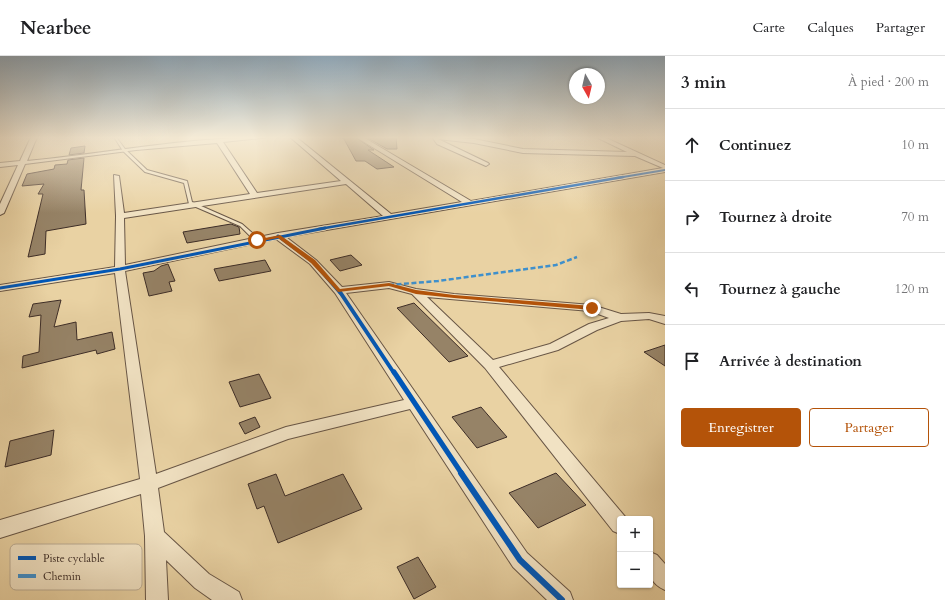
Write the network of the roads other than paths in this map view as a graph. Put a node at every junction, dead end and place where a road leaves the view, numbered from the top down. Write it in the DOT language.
graph roads {
  1 [pos="20,162"];
  2 [pos="23,162"];
  3 [pos="137,162"];
  4 [pos="232,162"];
  5 [pos="323,162"];
  6 [pos="401,162"];
  7 [pos="482,162"];
  8 [pos="653,162"];
  9 [pos="486,164"];
  10 [pos="0,165"];
  11 [pos="665,168"];
  12 [pos="116,176"];
  13 [pos="347,182"];
  14 [pos="256,197"];
  15 [pos="469,203"];
  16 [pos="197,206"];
  17 [pos="0,214"];
  18 [pos="120,216"];
  19 [pos="389,217"];
  20 [pos="278,236"];
  21 [pos="257,240"];
  22 [pos="120,269"];
  23 [pos="0,288"];
  24 [pos="338,291"];
  25 [pos="416,292"];
  26 [pos="620,318"];
  27 [pos="665,320"];
  28 [pos="490,365"];
  29 [pos="414,403"];
  30 [pos="149,484"];
  31 [pos="617,521"];
  32 [pos="0,528"];
  33 [pos="155,536"];
  34 [pos="653,566"];
  35 [pos="665,580"];
  36 [pos="157,600"];
  37 [pos="231,600"];
  38 [pos="562,600"];
  1 -- 10 [label="street"];
  2 -- 17 [label="street"];
  3 -- 16 [label="lane"];
  4 -- 14 [label="street"];
  5 -- 13 [label="street"];
  6 -- 15 [label="street"];
  7 -- 9 [label="street"];
  8 -- 11 [label="street"];
  11 -- 15 [label="street"];
  12 -- 18 [label="street"];
  13 -- 14 [label="street"];
  13 -- 19 [label="street"];
  14 -- 16 [label="street"];
  15 -- 19 [label="street"];
  16 -- 18 [label="street"];
  16 -- 21 [label="lane"];
  18 -- 22 [label="street"];
  19 -- 20 [label="street"];
  20 -- 21 [label="street"];
  20 -- 24 [label="street"];
  21 -- 22 [label="street"];
  22 -- 23 [label="street"];
  22 -- 30 [label="street"];
  24 -- 25 [label="street"];
  24 -- 29 [label="street"];
  25 -- 26 [label="street"];
  25 -- 28 [label="street"];
  26 -- 27 [label="street"];
  26 -- 28 [label="street"];
  28 -- 31 [label="street"];
  29 -- 30 [label="street"];
  29 -- 38 [label="street"];
  30 -- 32 [label="street"];
  30 -- 33 [label="street"];
  33 -- 36 [label="street"];
  33 -- 37 [label="street"];
  34 -- 35 [label="street"];
}
